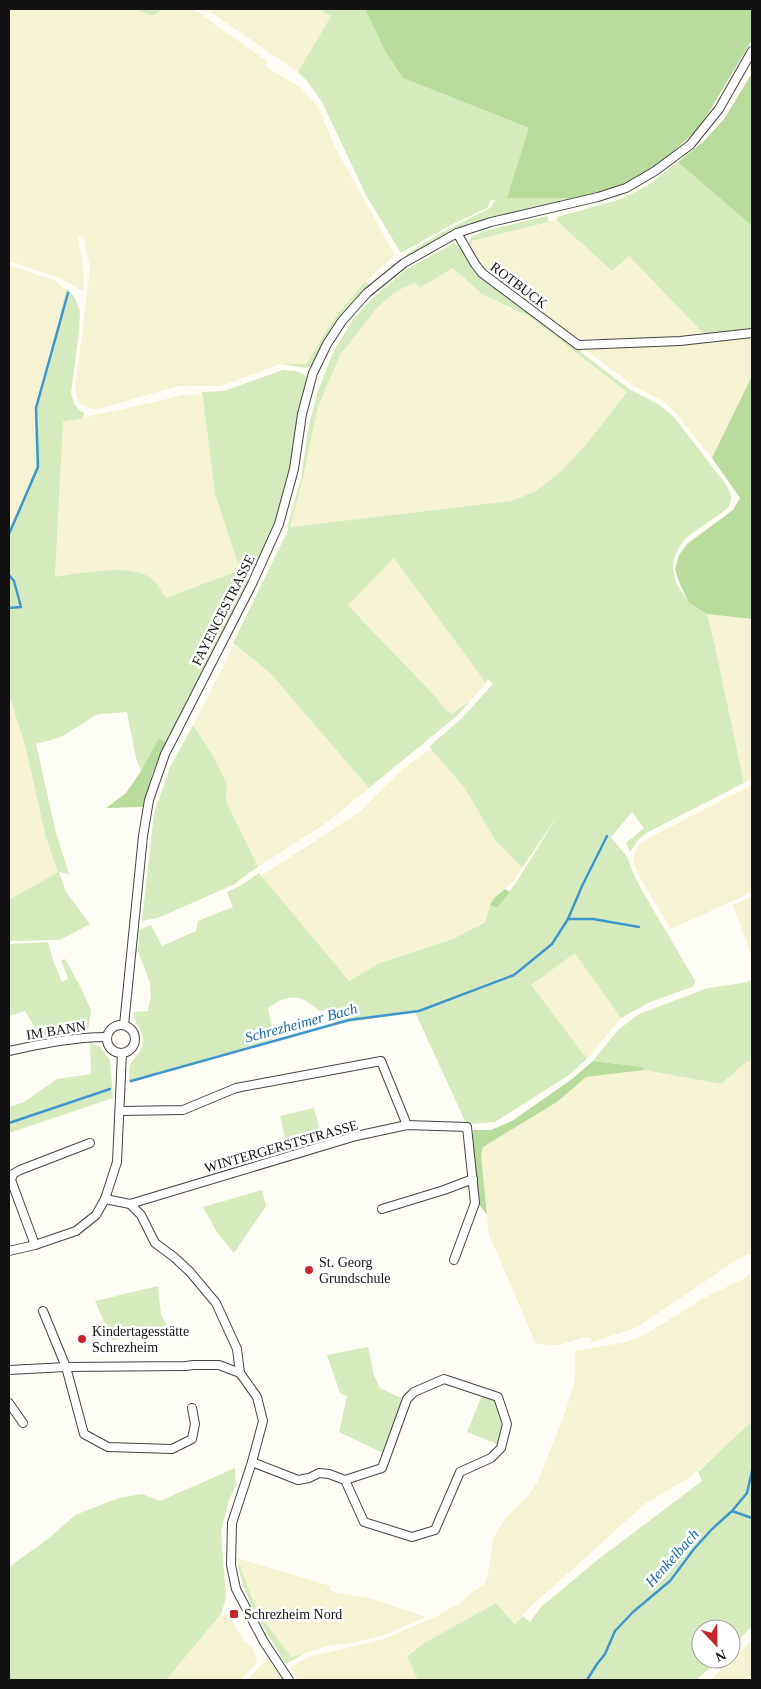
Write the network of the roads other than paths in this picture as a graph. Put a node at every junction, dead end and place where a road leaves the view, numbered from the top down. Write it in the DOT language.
graph roads {
  1 [pos="752,51"];
  2 [pos="457,234"];
  3 [pos="752,333"];
  4 [pos="124,1025"];
  5 [pos="107,1037"];
  6 [pos="9,1051"];
  7 [pos="122,1053"];
  8 [pos="120,1111"];
  9 [pos="408,1124"];
  10 [pos="90,1143"];
  11 [pos="473,1179"];
  12 [pos="106,1199"];
  13 [pos="130,1204"];
  14 [pos="382,1208"];
  15 [pos="35,1244"];
  16 [pos="9,1251"];
  17 [pos="454,1260"];
  18 [pos="43,1311"];
  19 [pos="66,1367"];
  20 [pos="9,1370"];
  21 [pos="240,1373"];
  22 [pos="9,1403"];
  23 [pos="192,1408"];
  24 [pos="23,1423"];
  25 [pos="252,1462"];
  26 [pos="345,1480"];
  27 [pos="289,1680"];
  1 -- 2 [label="street, FAYENCESTRASSE"];
  2 -- 3 [label="street, ROTBUCK"];
  2 -- 4 [label="street, FAYENCESTRASSE"];
  4 -- 5 [label="street"];
  4 -- 7 [label="street"];
  5 -- 6 [label="street, IM BANN"];
  5 -- 7 [label="street"];
  7 -- 8 [label="street"];
  8 -- 9 [label="street"];
  8 -- 12 [label="street"];
  9 -- 11 [label="street, WINTERGERSTSTRASSE"];
  9 -- 13 [label="street, WINTERGERSTSTRASSE"];
  10 -- 15 [label="street"];
  11 -- 14 [label="street"];
  11 -- 17 [label="street"];
  12 -- 13 [label="street, WINTERGERSTSTRASSE"];
  12 -- 15 [label="street"];
  13 -- 21 [label="street"];
  15 -- 16 [label="street"];
  18 -- 19 [label="street"];
  19 -- 20 [label="street"];
  19 -- 21 [label="street"];
  19 -- 23 [label="street"];
  21 -- 25 [label="street"];
  22 -- 24 [label="street"];
  25 -- 26 [label="street"];
  25 -- 27 [label="street"];
  26 -- 26 [label="street"];
}
